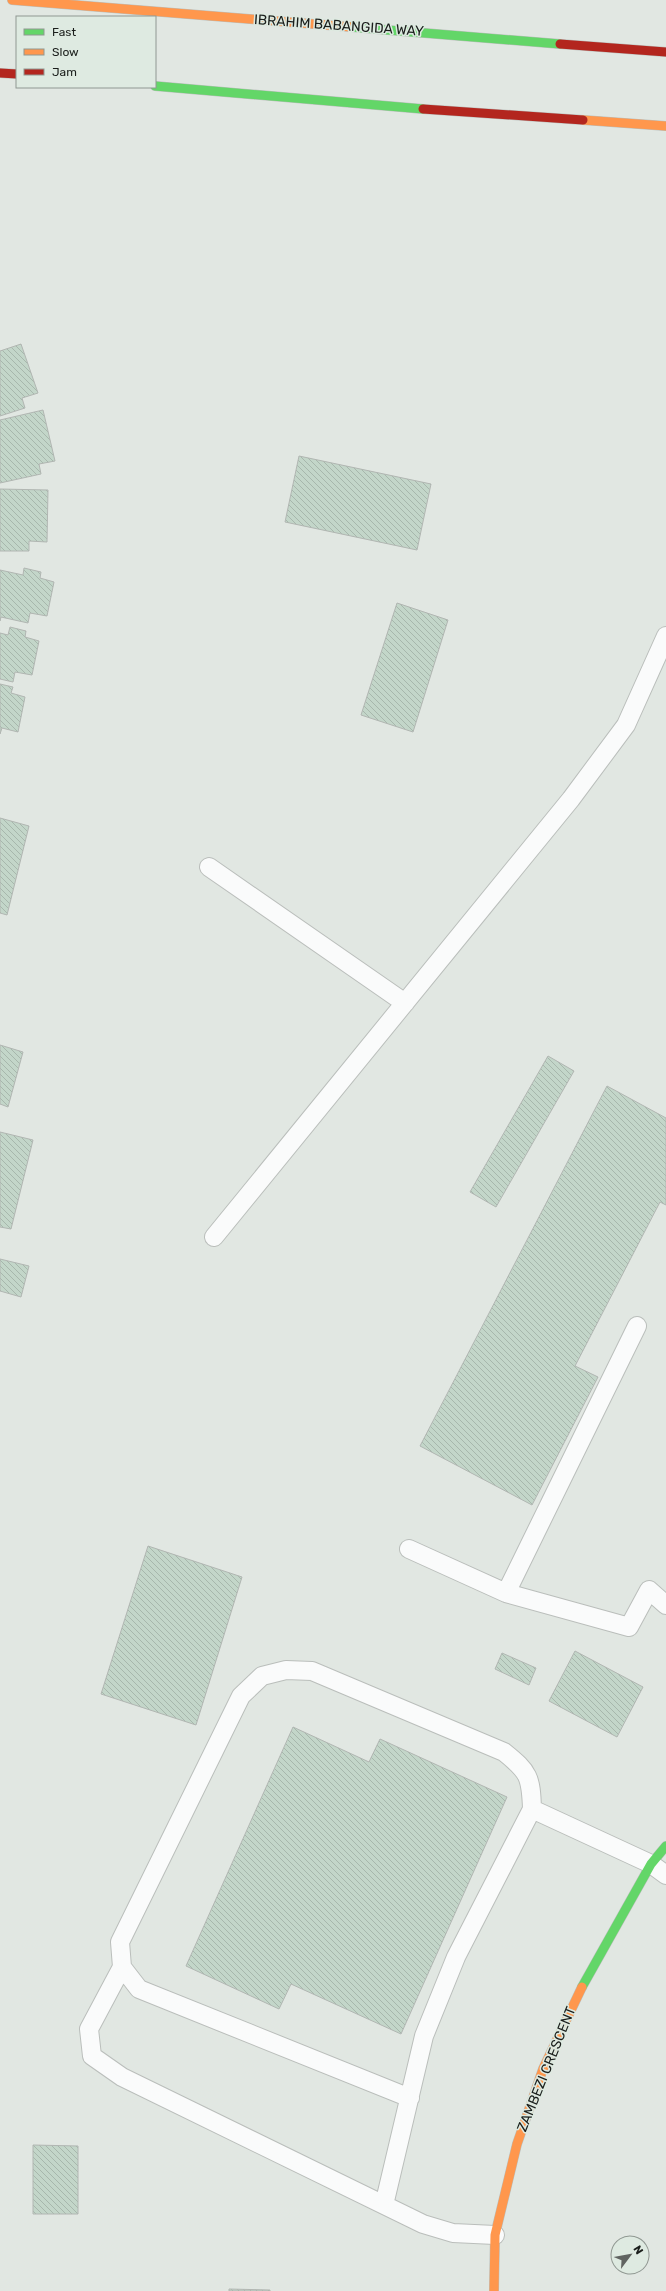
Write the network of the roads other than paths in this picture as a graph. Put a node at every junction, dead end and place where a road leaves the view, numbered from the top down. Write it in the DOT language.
graph roads {
  1 [pos="12,0"];
  2 [pos="666,52"];
  3 [pos="0,73"];
  4 [pos="16,74"];
  5 [pos="156,86"];
  6 [pos="666,126"];
  7 [pos="666,636"];
  8 [pos="209,867"];
  9 [pos="405,1003"];
  10 [pos="214,1237"];
  11 [pos="637,1326"];
  12 [pos="409,1549"];
  13 [pos="506,1593"];
  14 [pos="666,1604"];
  15 [pos="532,1809"];
  16 [pos="666,1846"];
  17 [pos="651,1864"];
  18 [pos="666,1875"];
  19 [pos="122,1967"];
  20 [pos="410,2098"];
  21 [pos="384,2205"];
  22 [pos="495,2235"];
  23 [pos="494,2291"];
  1 -- 2 [label="main road, IBRAHIM BABANGIDA WAY"];
  3 -- 4 [label="main road"];
  5 -- 6 [label="main road"];
  7 -- 9 [label="lane"];
  8 -- 9 [label="lane"];
  9 -- 10 [label="lane"];
  11 -- 13 [label="lane"];
  12 -- 13 [label="lane"];
  13 -- 14 [label="lane"];
  15 -- 17 [label="lane"];
  15 -- 19 [label="lane"];
  15 -- 20 [label="lane"];
  16 -- 17 [label="main road, ZAMBEZI CRESCENT"];
  17 -- 18 [label="lane"];
  17 -- 22 [label="main road, ZAMBEZI CRESCENT"];
  19 -- 20 [label="lane"];
  19 -- 21 [label="lane"];
  20 -- 21 [label="lane"];
  21 -- 22 [label="lane"];
  22 -- 23 [label="main road, ZAMBEZI CRESCENT"];
}
